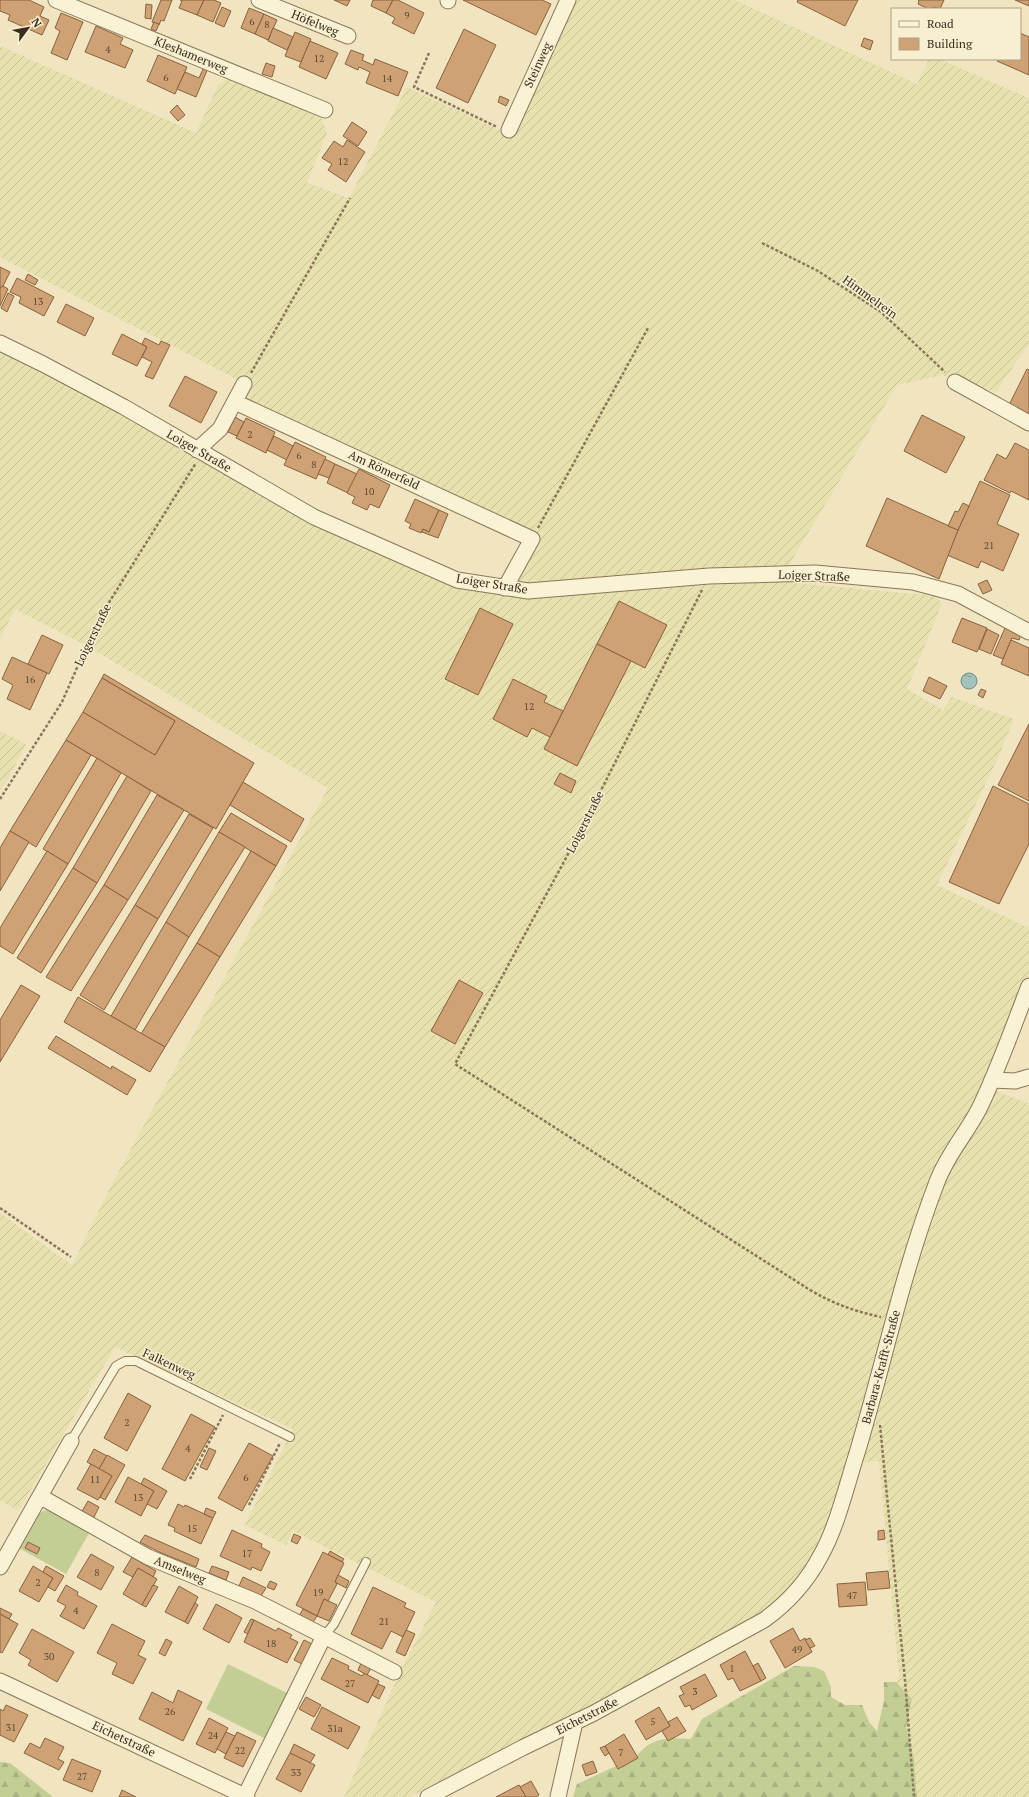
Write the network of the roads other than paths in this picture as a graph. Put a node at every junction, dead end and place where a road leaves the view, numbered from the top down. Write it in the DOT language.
graph roads {
  1 [pos="56,0"];
  2 [pos="259,0"];
  3 [pos="568,0"];
  4 [pos="348,36"];
  5 [pos="325,110"];
  6 [pos="509,130"];
  7 [pos="0,343"];
  8 [pos="955,382"];
  9 [pos="244,384"];
  10 [pos="235,402"];
  11 [pos="1029,423"];
  12 [pos="200,451"];
  13 [pos="505,588"];
  14 [pos="1029,632"];
  15 [pos="1029,986"];
  16 [pos="1029,1077"];
  17 [pos="992,1080"];
  18 [pos="287,1435"];
  19 [pos="71,1441"];
  20 [pos="41,1497"];
  21 [pos="366,1562"];
  22 [pos="0,1567"];
  23 [pos="744,1631"];
  24 [pos="324,1636"];
  25 [pos="394,1672"];
  26 [pos="0,1681"];
  27 [pos="575,1722"];
  28 [pos="246,1797"];
  29 [pos="428,1797"];
  30 [pos="558,1797"];
  1 -- 5 [label="street, Kleshamerweg"];
  2 -- 4 [label="street, Höfelweg"];
  3 -- 6 [label="street, Steinweg"];
  7 -- 12 [label="street, Loiger Straße"];
  8 -- 11 [label="street"];
  9 -- 10 [label="street"];
  10 -- 12 [label="street"];
  10 -- 13 [label="street, Am Römerfeld"];
  12 -- 13 [label="street, Loiger Straße"];
  13 -- 14 [label="street, Loiger Straße"];
  15 -- 17 [label="street, Barbara-Krafft-Straße"];
  16 -- 17 [label="street"];
  17 -- 23 [label="street, Barbara-Krafft-Straße"];
  18 -- 19 [label="lane, Falkenweg"];
  19 -- 20 [label="street"];
  20 -- 22 [label="street"];
  20 -- 24 [label="street, Amselweg"];
  21 -- 24 [label="lane"];
  23 -- 27 [label="street, Eichetstraße"];
  24 -- 25 [label="street, Amselweg"];
  24 -- 28 [label="street"];
  26 -- 28 [label="street, Eichetstraße"];
  27 -- 29 [label="street, Eichetstraße"];
  27 -- 30 [label="street"];
}
